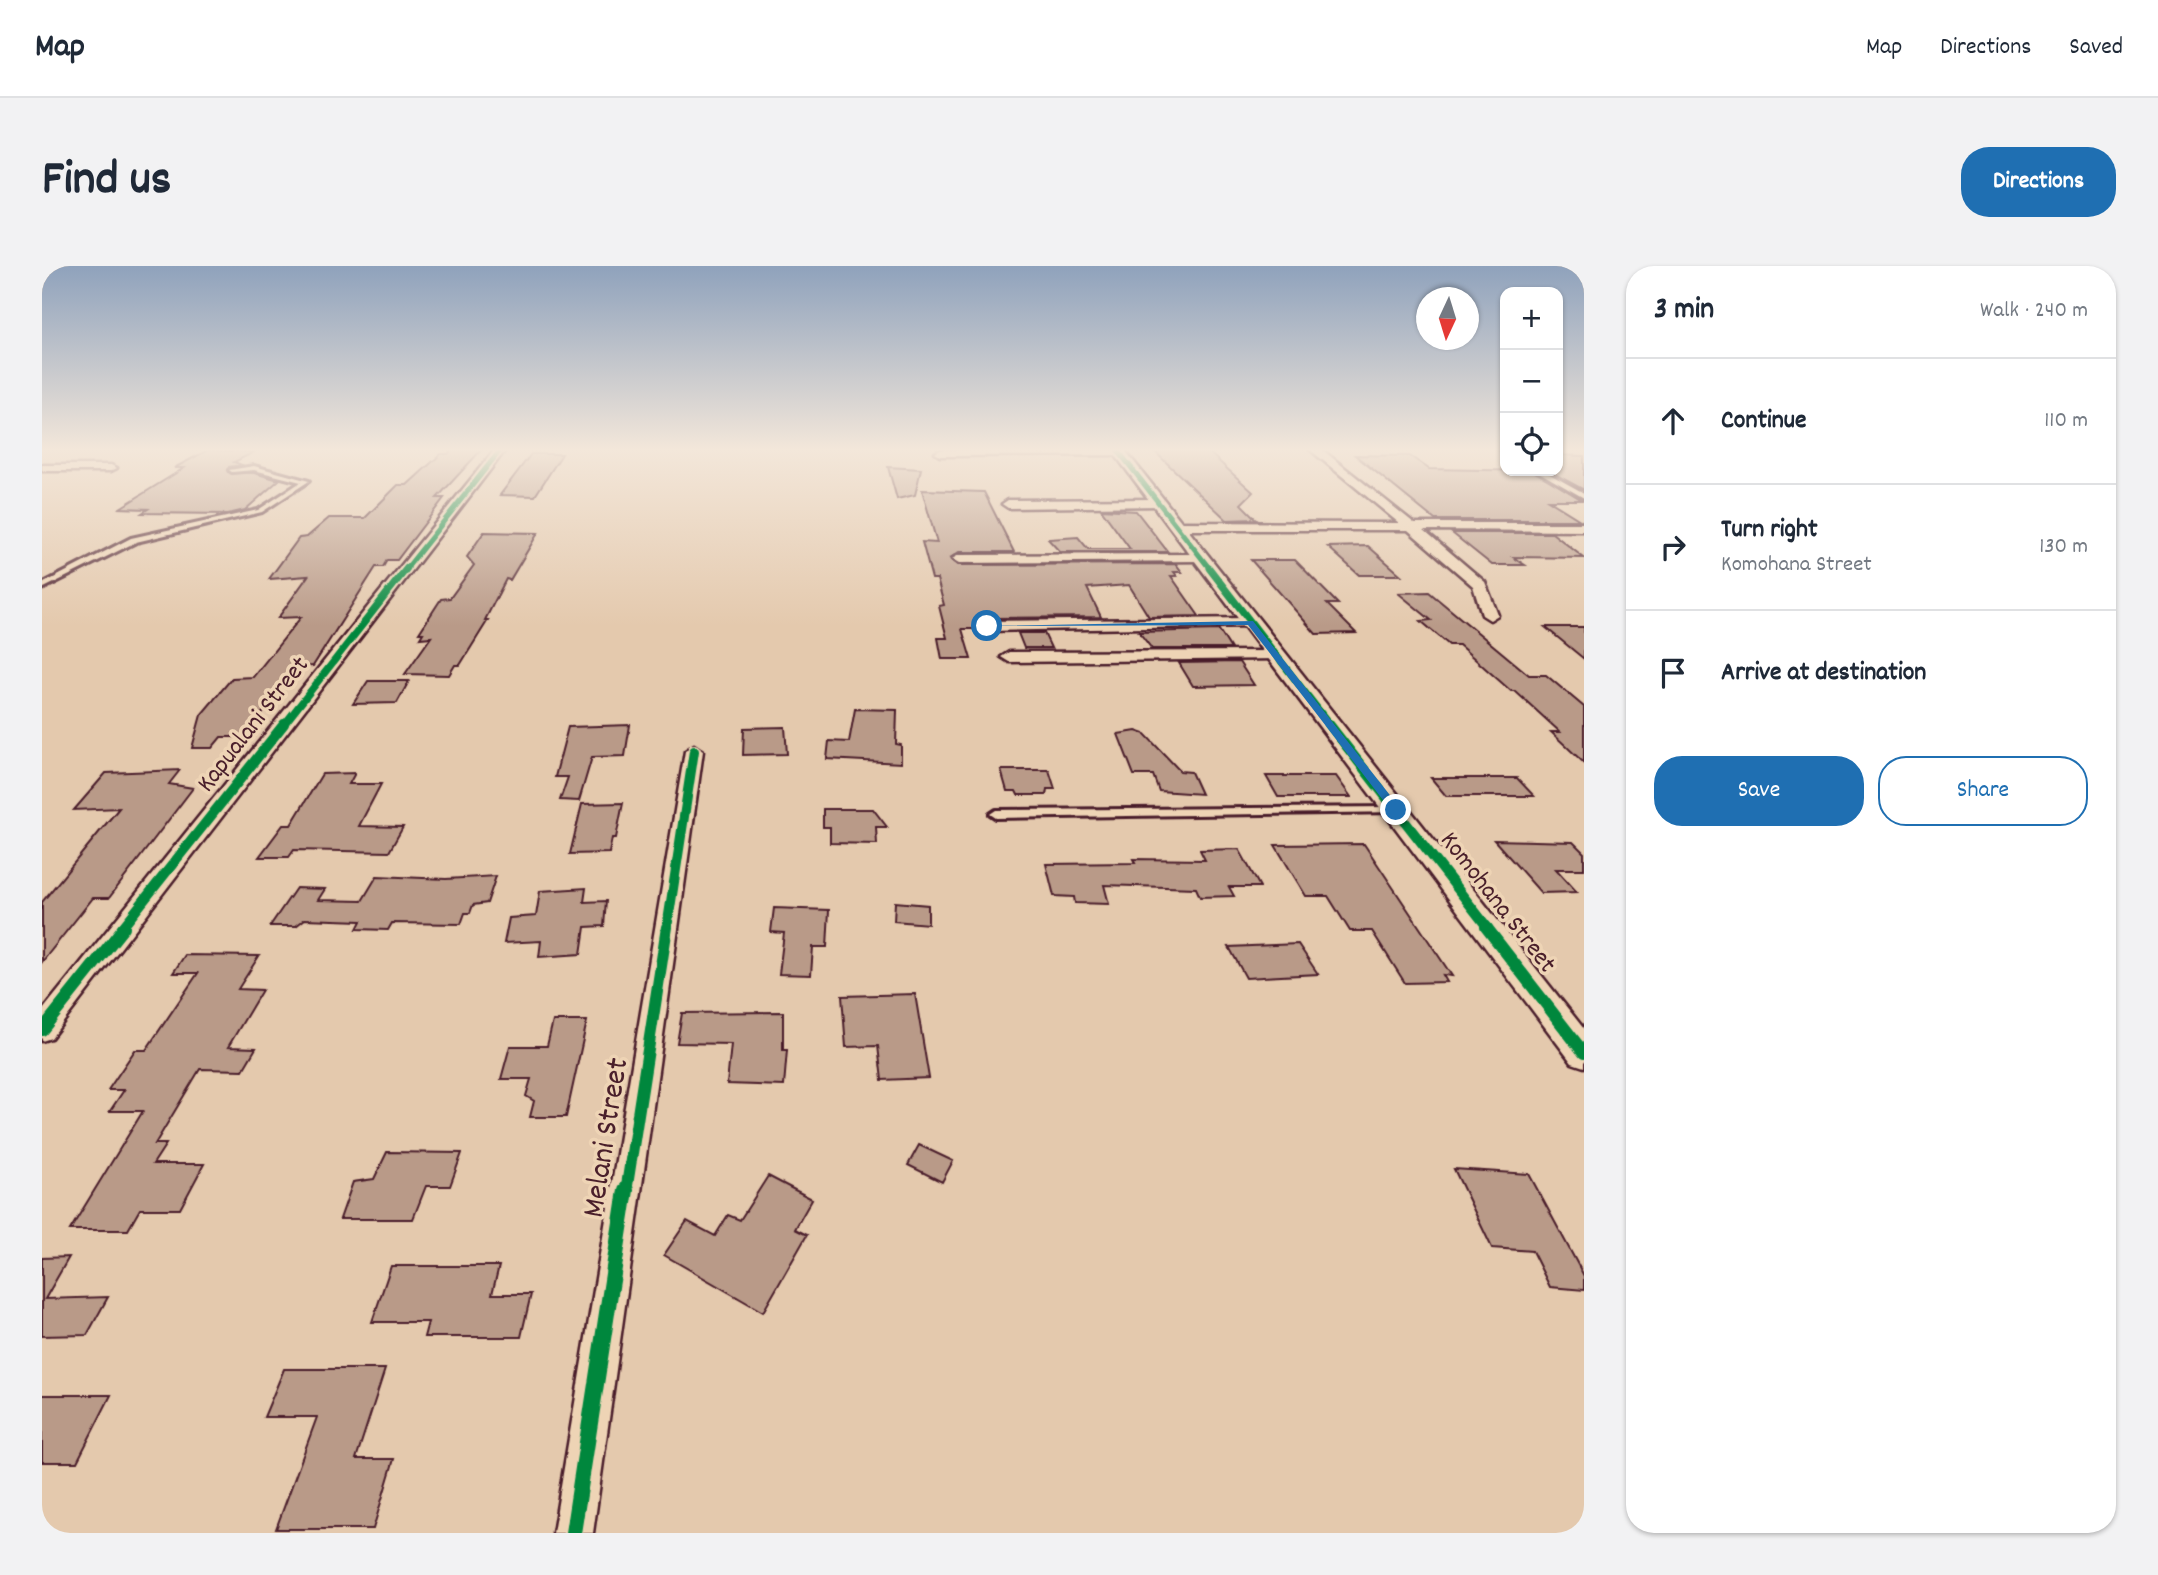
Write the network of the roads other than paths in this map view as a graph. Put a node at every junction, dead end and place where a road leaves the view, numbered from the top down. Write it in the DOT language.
graph roads {
  1 [pos="267,507"];
  2 [pos="456,507"];
  3 [pos="1161,507"];
  4 [pos="1387,507"];
  5 [pos="1176,526"];
  6 [pos="1412,527"];
  7 [pos="1584,527"];
  8 [pos="1200,558"];
  9 [pos="959,559"];
  10 [pos="42,587"];
  11 [pos="1490,615"];
  12 [pos="1250,623"];
  13 [pos="987,626"];
  14 [pos="1009,656"];
  15 [pos="1276,656"];
  16 [pos="694,751"];
  17 [pos="1396,810"];
  18 [pos="996,814"];
  19 [pos="42,1030"];
  20 [pos="1584,1053"];
  21 [pos="573,1533"];
  1 -- 10 [label="lane"];
  2 -- 19 [label="street, Kapualani Street"];
  3 -- 5 [label="street, Komohana Street"];
  4 -- 6 [label="street"];
  5 -- 6 [label="street"];
  5 -- 8 [label="street, Komohana Street"];
  6 -- 7 [label="street"];
  6 -- 11 [label="street"];
  8 -- 9 [label="street"];
  8 -- 12 [label="street, Komohana Street"];
  12 -- 13 [label="street"];
  12 -- 15 [label="street, Komohana Street"];
  14 -- 15 [label="street"];
  15 -- 17 [label="street, Komohana Street"];
  16 -- 21 [label="street, Melani Street"];
  17 -- 18 [label="lane"];
  17 -- 20 [label="street, Komohana Street"];
}
